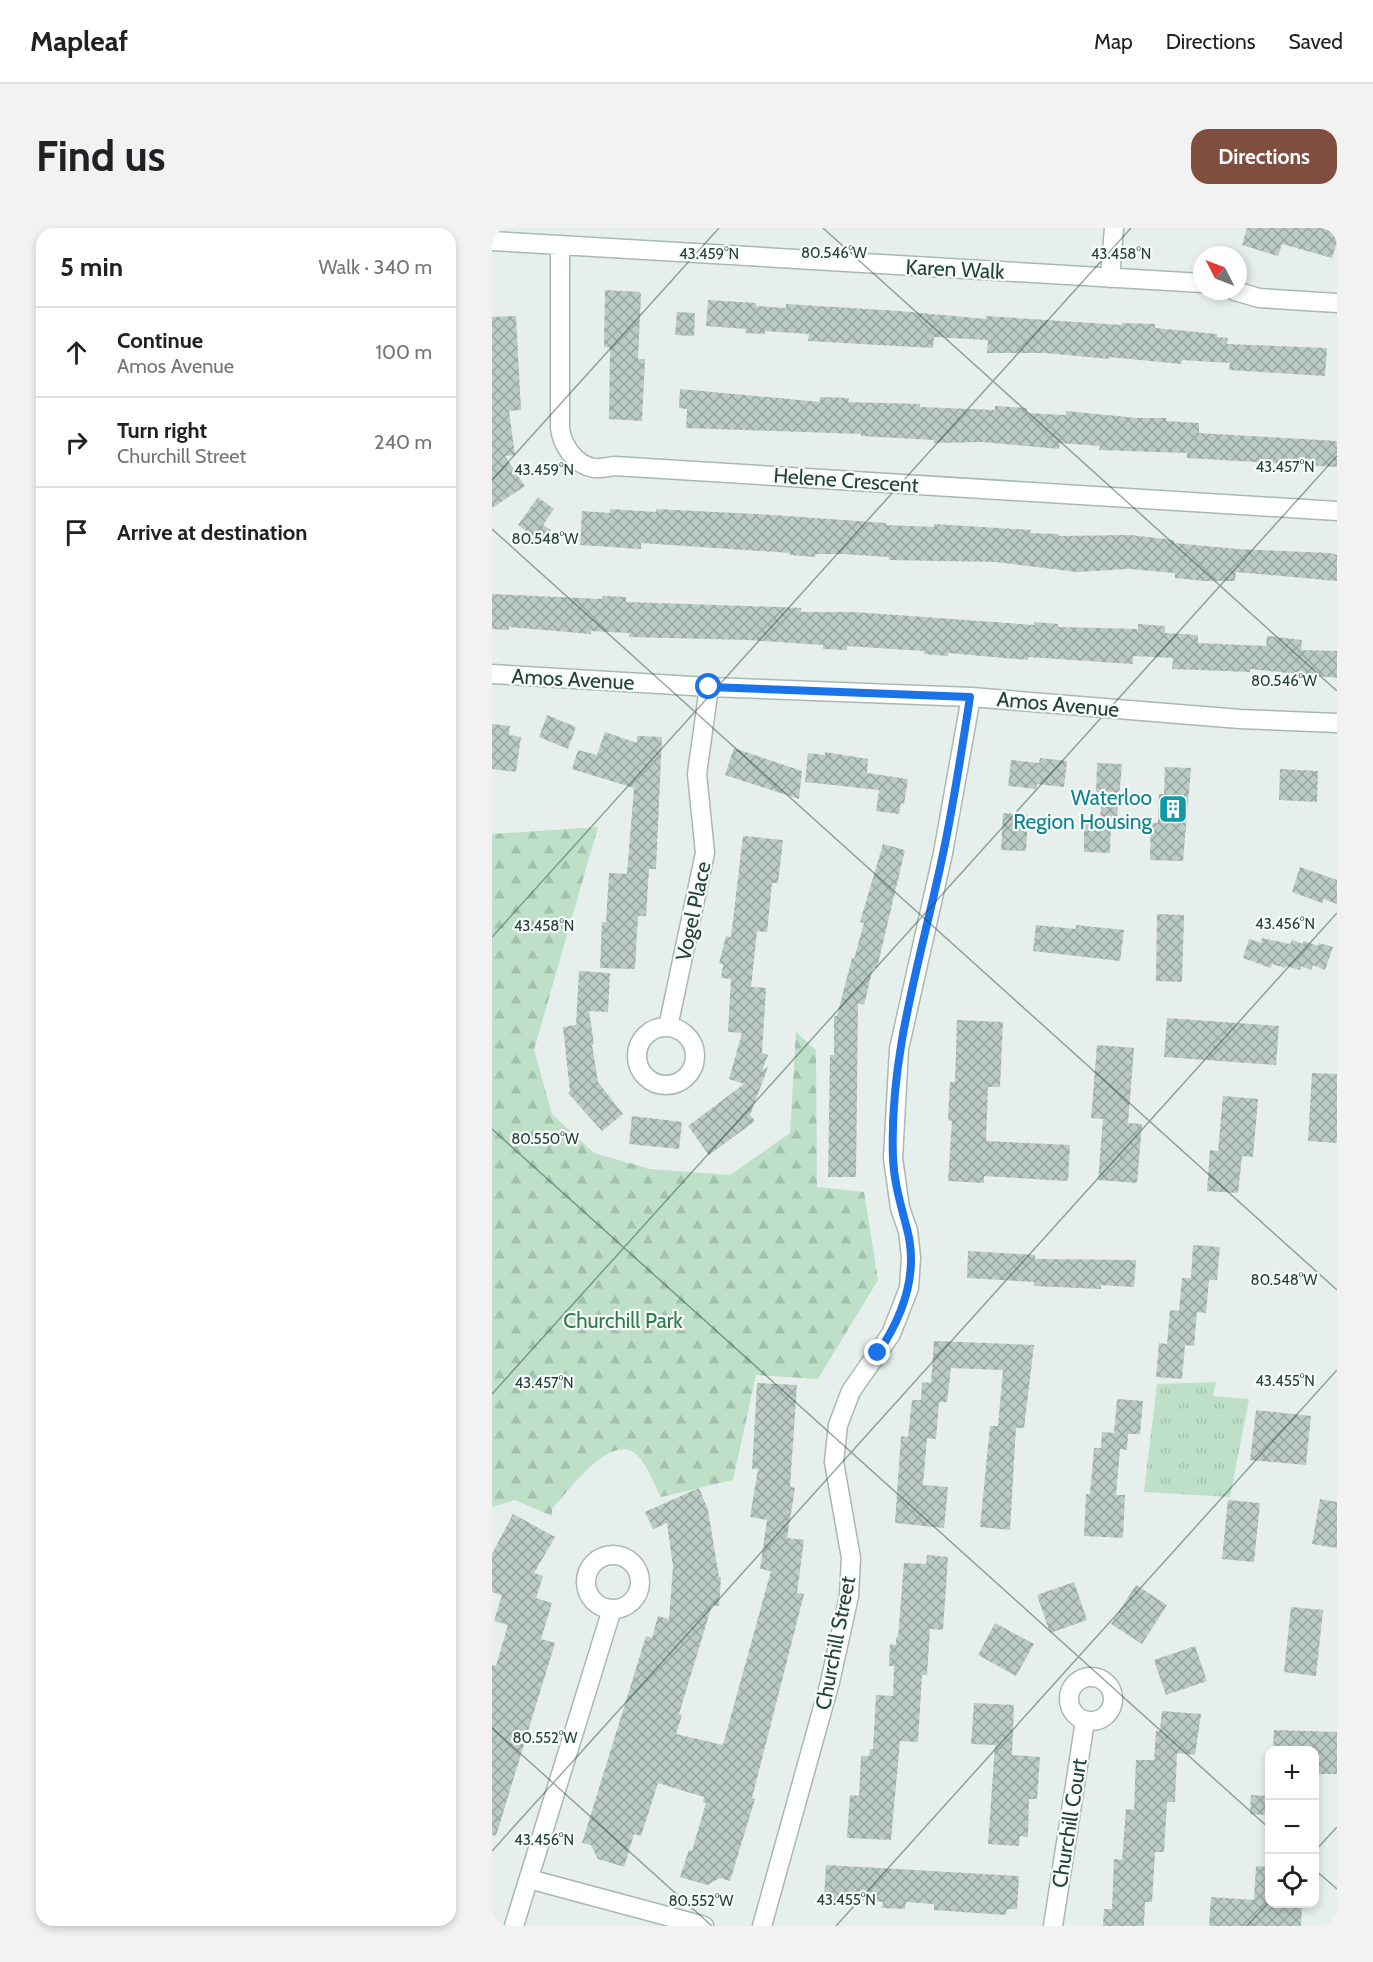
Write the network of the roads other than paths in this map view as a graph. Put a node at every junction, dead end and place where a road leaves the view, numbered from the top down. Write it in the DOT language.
graph roads {
  1 [pos="1114,228"];
  2 [pos="492,241"];
  3 [pos="560,245"];
  4 [pos="1110,278"];
  5 [pos="1193,283"];
  6 [pos="1247,294"];
  7 [pos="1337,303"];
  8 [pos="1337,511"];
  9 [pos="492,674"];
  10 [pos="709,687"];
  11 [pos="970,697"];
  12 [pos="1337,723"];
  13 [pos="668,1028"];
  14 [pos="612,1609"];
  15 [pos="1085,1721"];
  16 [pos="529,1879"];
  17 [pos="514,1926"];
  18 [pos="704,1926"];
  19 [pos="762,1926"];
  20 [pos="1053,1926"];
  1 -- 4 [label="street"];
  2 -- 3 [label="street, Karen Walk"];
  3 -- 4 [label="street, Karen Walk"];
  3 -- 8 [label="street, Helene Crescent"];
  4 -- 5 [label="street, Karen Walk"];
  6 -- 7 [label="street"];
  9 -- 10 [label="street, Amos Avenue"];
  10 -- 11 [label="street, Amos Avenue"];
  10 -- 13 [label="street, Vogel Place"];
  11 -- 12 [label="street, Amos Avenue"];
  11 -- 19 [label="street, Churchill Street"];
  14 -- 16 [label="street"];
  15 -- 20 [label="street, Churchill Court"];
  16 -- 17 [label="street"];
  16 -- 18 [label="street"];
}
